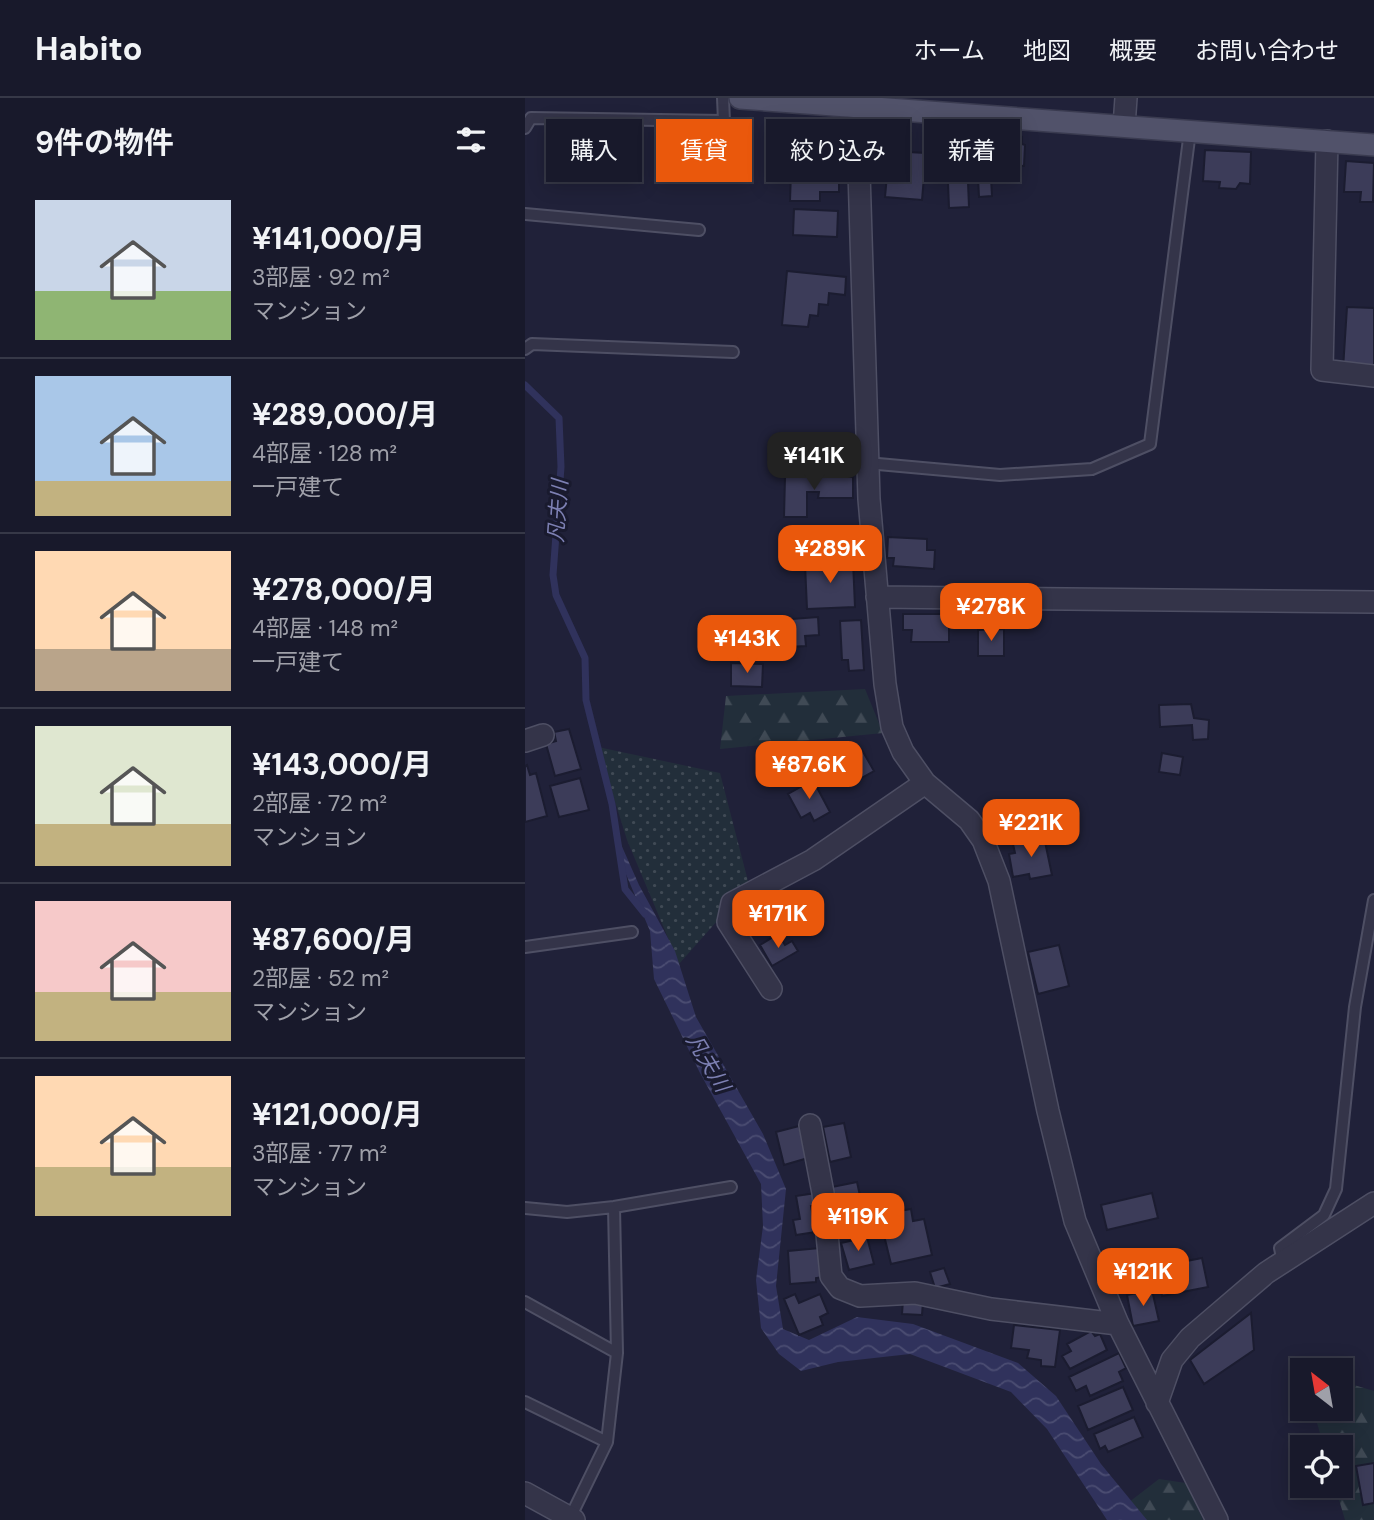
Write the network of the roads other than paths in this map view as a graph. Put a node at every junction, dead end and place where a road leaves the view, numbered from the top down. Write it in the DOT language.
graph roads {
  1 [pos="723,98"];
  2 [pos="740,98"];
  3 [pos="1126,98"];
  4 [pos="856,102"];
  5 [pos="1123,126"];
  6 [pos="525,128"];
  7 [pos="1190,131"];
  8 [pos="1327,141"];
  9 [pos="1374,145"];
  10 [pos="525,214"];
  11 [pos="699,230"];
  12 [pos="525,349"];
  13 [pos="733,352"];
  14 [pos="1374,376"];
  15 [pos="867,463"];
  16 [pos="877,597"];
  17 [pos="1374,602"];
  18 [pos="925,783"];
  19 [pos="1374,900"];
  20 [pos="632,932"];
  21 [pos="525,947"];
  22 [pos="771,989"];
  23 [pos="810,1125"];
  24 [pos="731,1187"];
  25 [pos="1374,1203"];
  26 [pos="614,1207"];
  27 [pos="525,1208"];
  28 [pos="1283,1262"];
  29 [pos="525,1302"];
  30 [pos="1118,1324"];
  31 [pos="617,1353"];
  32 [pos="525,1402"];
  33 [pos="1157,1403"];
  34 [pos="607,1442"];
  35 [pos="525,1493"];
  36 [pos="572,1519"];
  37 [pos="1217,1520"];
  1 -- 6 [label="lane"];
  2 -- 4 [label="main road"];
  3 -- 5 [label="street"];
  4 -- 5 [label="main road"];
  4 -- 15 [label="street"];
  5 -- 7 [label="main road"];
  7 -- 8 [label="main road"];
  7 -- 15 [label="lane"];
  8 -- 9 [label="main road"];
  8 -- 14 [label="street"];
  10 -- 11 [label="lane"];
  12 -- 13 [label="lane"];
  15 -- 16 [label="street"];
  16 -- 17 [label="street"];
  16 -- 18 [label="street"];
  18 -- 22 [label="street"];
  18 -- 30 [label="street"];
  19 -- 28 [label="lane"];
  20 -- 21 [label="lane"];
  23 -- 30 [label="street"];
  24 -- 26 [label="lane"];
  25 -- 28 [label="street"];
  26 -- 27 [label="lane"];
  26 -- 31 [label="lane"];
  28 -- 33 [label="street"];
  29 -- 31 [label="lane"];
  30 -- 33 [label="street"];
  31 -- 34 [label="lane"];
  32 -- 34 [label="lane"];
  33 -- 37 [label="street"];
  34 -- 36 [label="lane"];
  35 -- 36 [label="street"];
}
